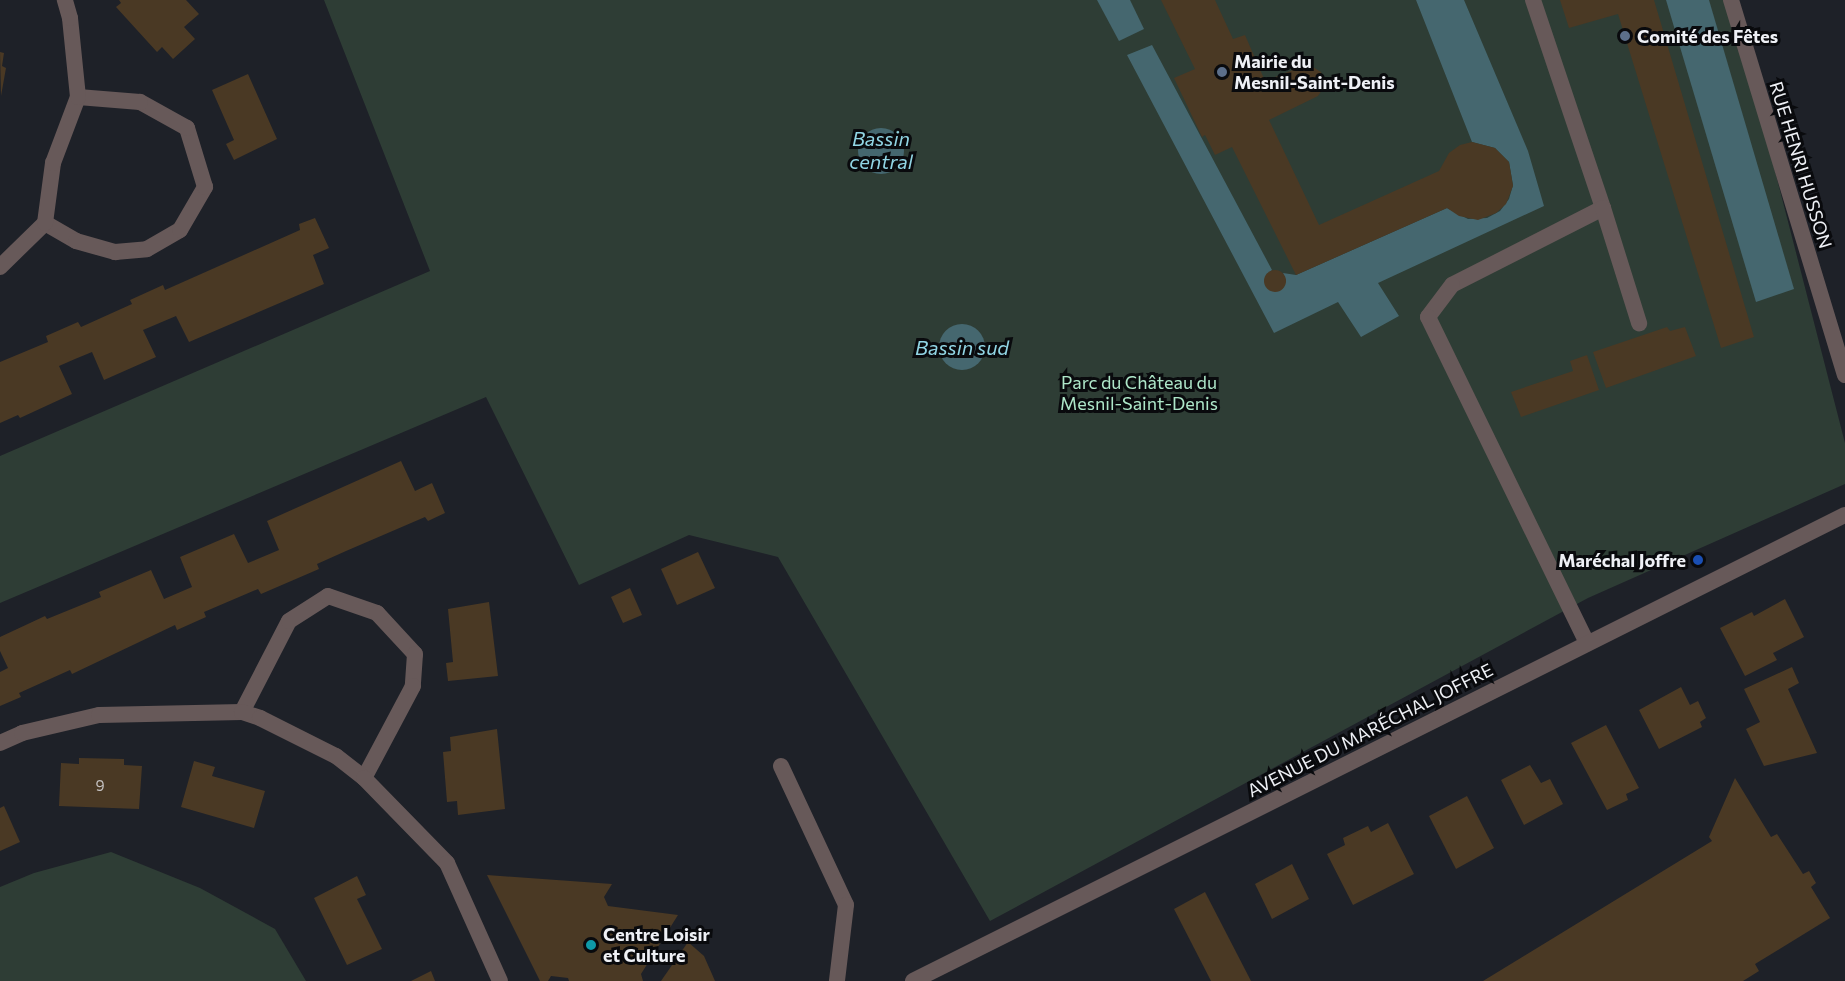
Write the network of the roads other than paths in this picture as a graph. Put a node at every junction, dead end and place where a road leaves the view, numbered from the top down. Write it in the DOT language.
graph roads {
  1 [pos="65,0"];
  2 [pos="1533,0"];
  3 [pos="1731,0"];
  4 [pos="78,97"];
  5 [pos="1603,208"];
  6 [pos="45,223"];
  7 [pos="0,267"];
  8 [pos="1639,323"];
  9 [pos="1845,375"];
  10 [pos="1845,515"];
  11 [pos="1587,643"];
  12 [pos="242,712"];
  13 [pos="0,743"];
  14 [pos="782,766"];
  15 [pos="364,778"];
  16 [pos="500,981"];
  17 [pos="837,981"];
  18 [pos="913,981"];
  1 -- 4 [label="street"];
  2 -- 5 [label="street"];
  3 -- 9 [label="street, RUE HENRI HUSSON"];
  4 -- 6 [label="street"];
  4 -- 6 [label="street"];
  5 -- 8 [label="street"];
  5 -- 11 [label="street"];
  6 -- 7 [label="street"];
  10 -- 11 [label="street, AVENUE DU MARÉCHAL JOFFRE"];
  11 -- 18 [label="street, AVENUE DU MARÉCHAL JOFFRE"];
  12 -- 13 [label="street"];
  12 -- 15 [label="street"];
  12 -- 15 [label="street"];
  14 -- 17 [label="street"];
  15 -- 16 [label="street"];
}
